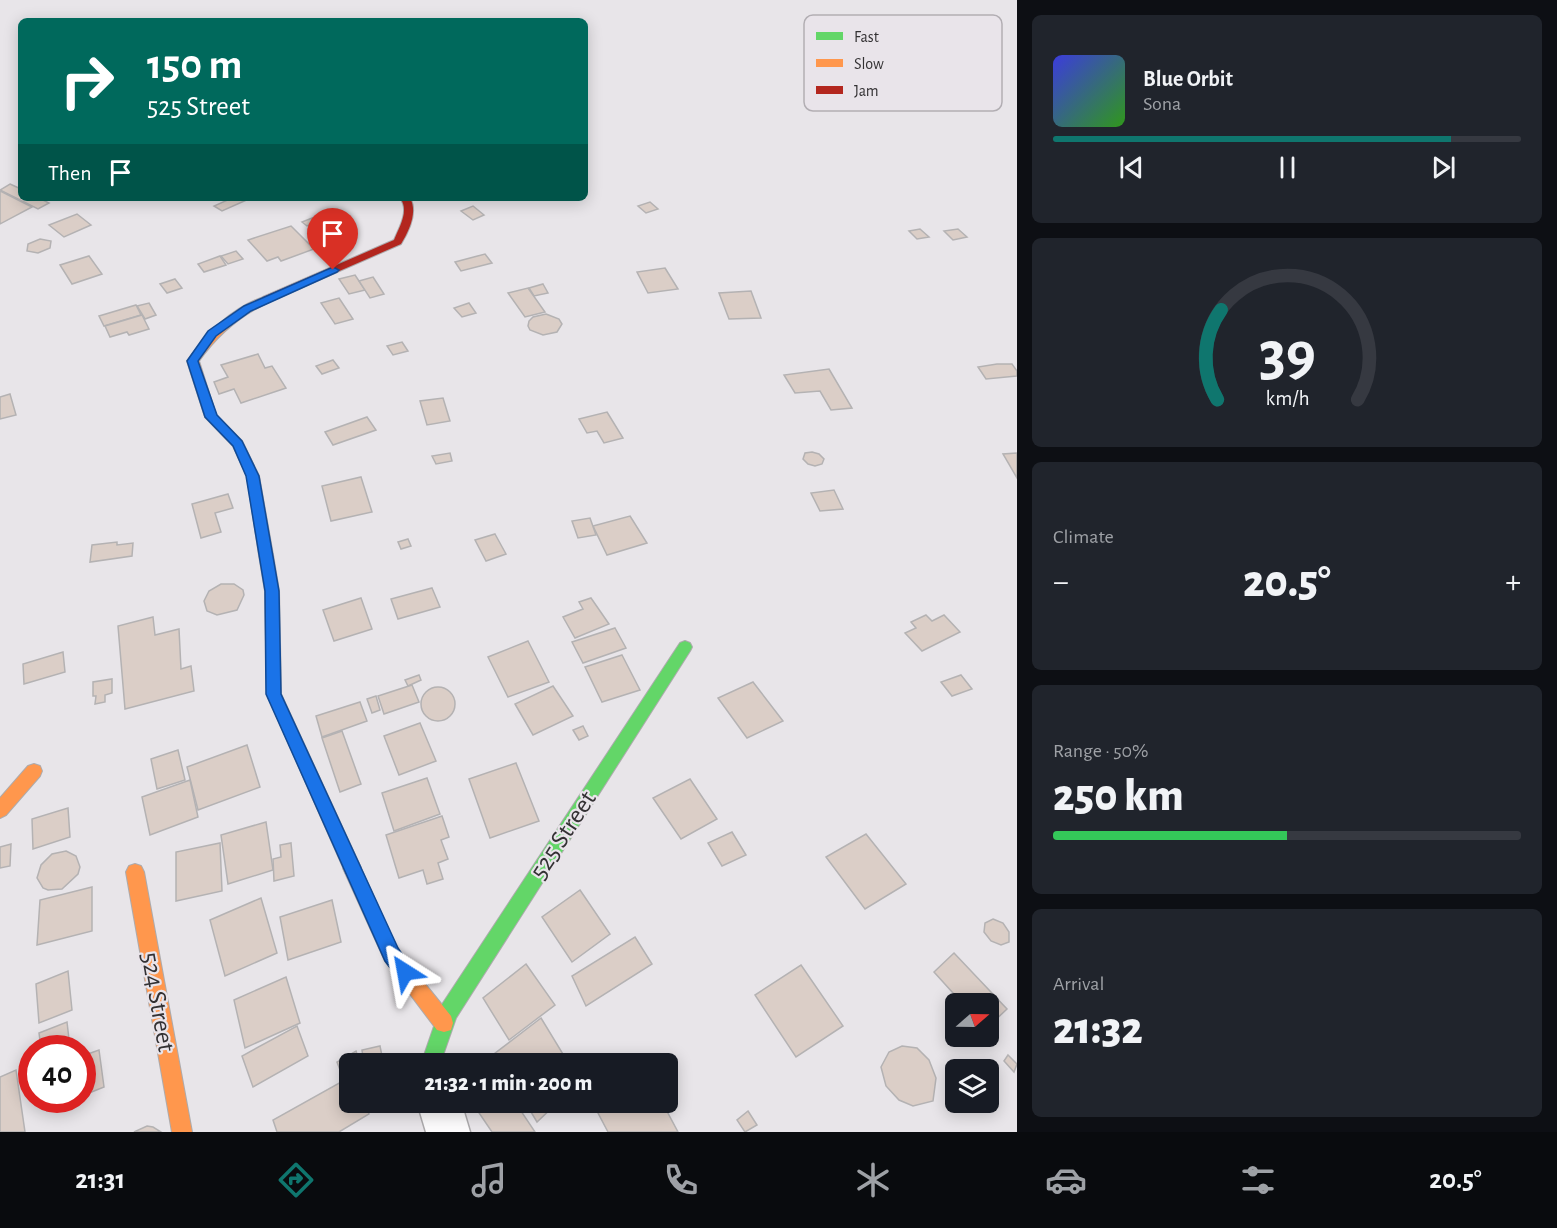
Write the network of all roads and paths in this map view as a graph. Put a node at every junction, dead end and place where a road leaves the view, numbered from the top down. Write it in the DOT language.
graph roads {
  1 [pos="408,201"];
  2 [pos="685,647"];
  3 [pos="34,771"];
  4 [pos="0,810"];
  5 [pos="135,872"];
  6 [pos="444,1023"];
  7 [pos="433,1053"];
  8 [pos="442,1113"];
  9 [pos="182,1132"];
  10 [pos="448,1132"];
  1 -- 6 [label="street"];
  2 -- 6 [label="street, 525 Street"];
  3 -- 4 [label="street"];
  5 -- 9 [label="street, 524 Street"];
  6 -- 7 [label="street, 525 Street"];
  8 -- 10 [label="street"];
}
